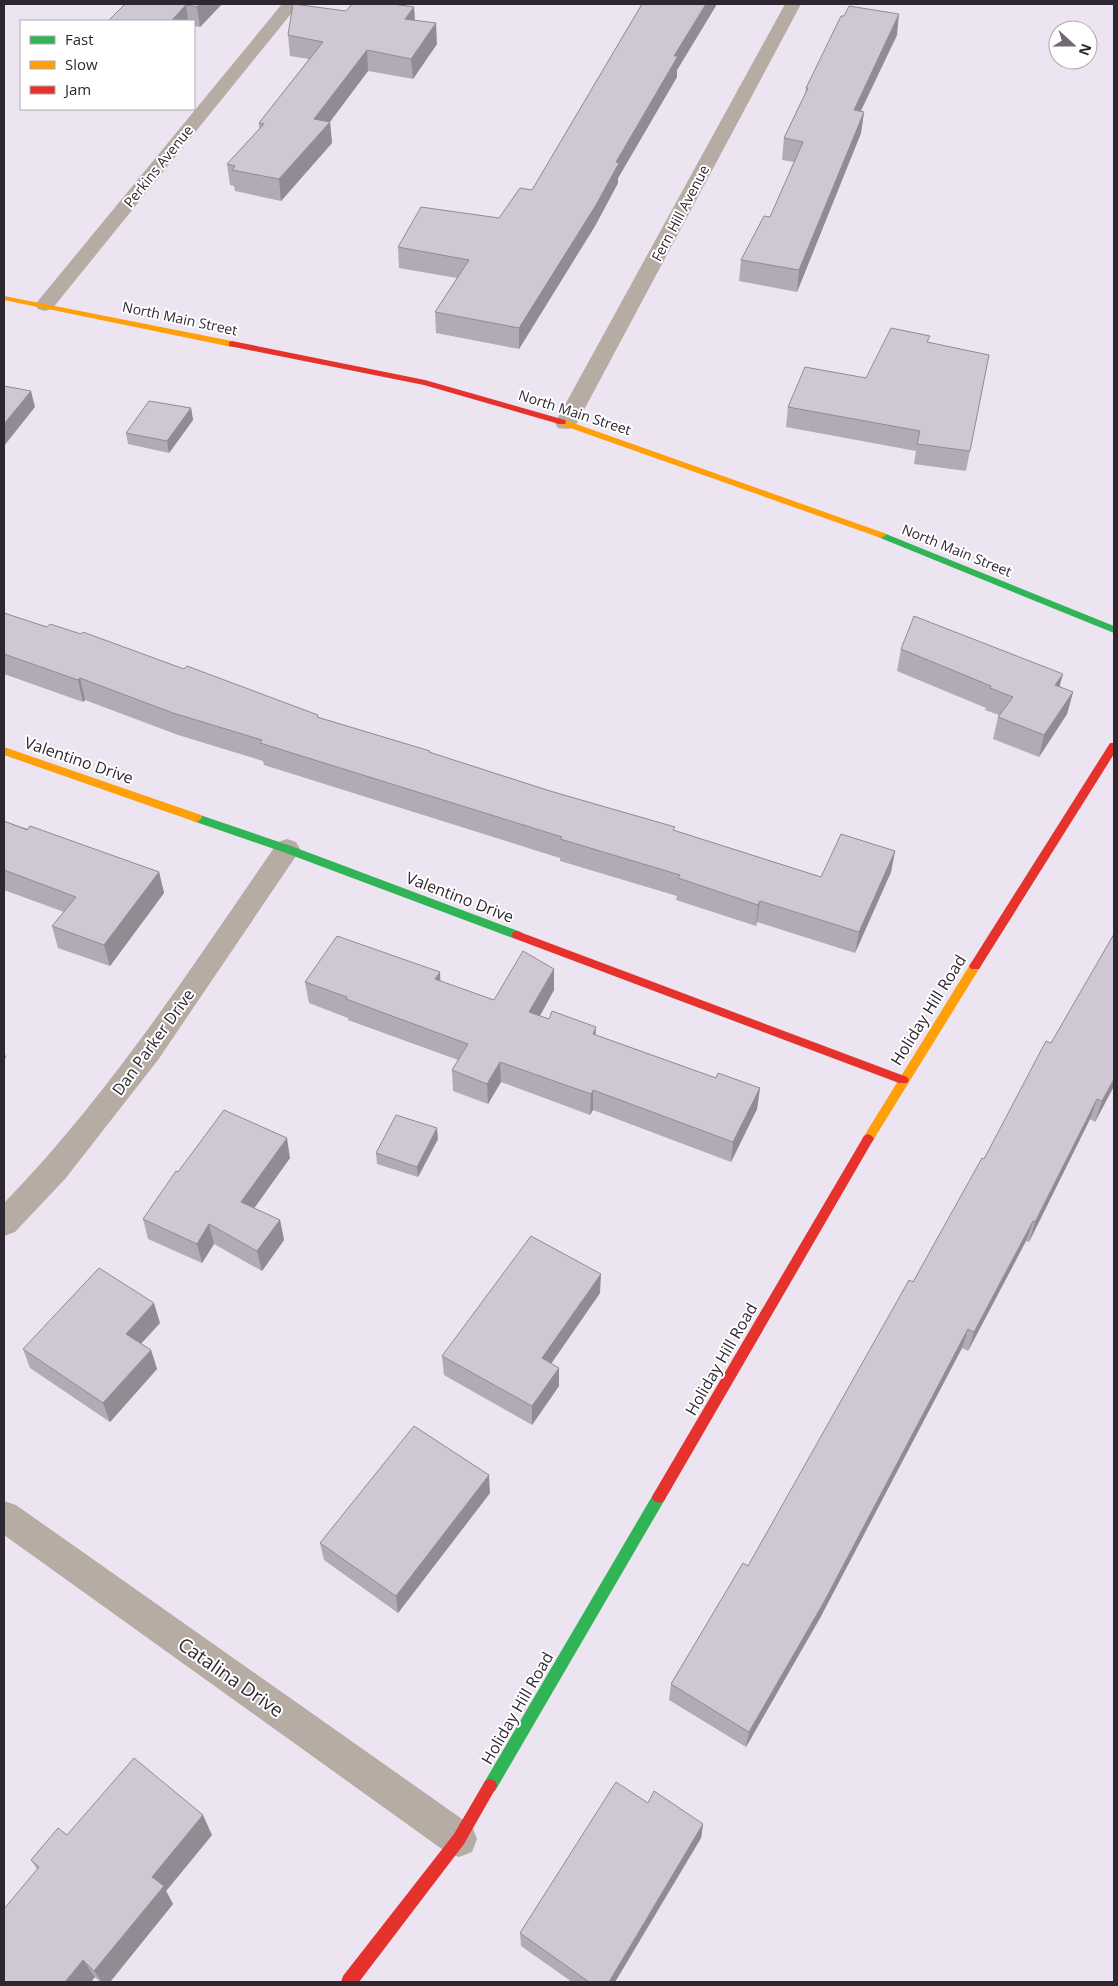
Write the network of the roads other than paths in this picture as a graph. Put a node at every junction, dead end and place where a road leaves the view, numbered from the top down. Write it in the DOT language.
graph roads {
  1 [pos="291,4"];
  2 [pos="793,4"];
  3 [pos="4,298"];
  4 [pos="45,305"];
  5 [pos="566,423"];
  6 [pos="1114,630"];
  7 [pos="1114,746"];
  8 [pos="4,751"];
  9 [pos="287,849"];
  10 [pos="903,1080"];
  11 [pos="4,1222"];
  12 [pos="4,1516"];
  13 [pos="459,1839"];
  14 [pos="349,1982"];
  1 -- 4 [label="street, Perkins Avenue"];
  2 -- 5 [label="street, Fern Hill Avenue"];
  3 -- 4 [label="street, North Main Street"];
  4 -- 5 [label="street, North Main Street"];
  5 -- 6 [label="street, North Main Street"];
  7 -- 10 [label="street, Holiday Hill Road"];
  8 -- 9 [label="street, Valentino Drive"];
  9 -- 10 [label="street, Valentino Drive"];
  9 -- 11 [label="street, Dan Parker Drive"];
  10 -- 13 [label="street, Holiday Hill Road"];
  12 -- 13 [label="street, Catalina Drive"];
  13 -- 14 [label="street, Holiday Hill Road"];
}
